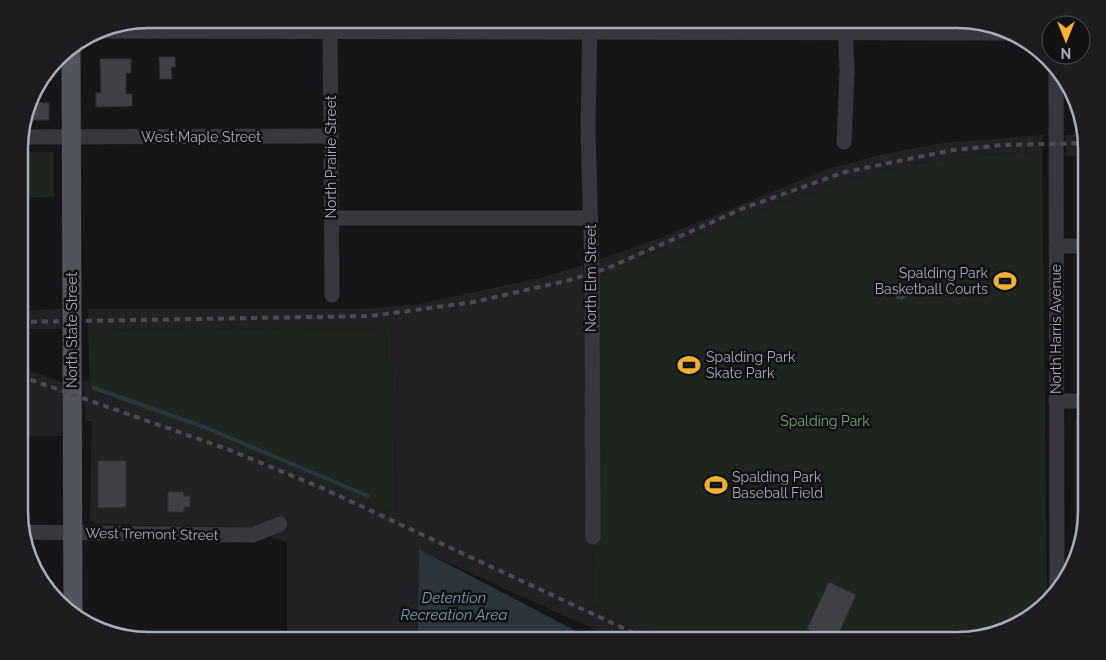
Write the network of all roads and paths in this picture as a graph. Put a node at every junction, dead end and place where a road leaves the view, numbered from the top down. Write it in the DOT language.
graph roads {
  1 [pos="236,28"];
  2 [pos="330,28"];
  3 [pos="590,28"];
  4 [pos="845,28"];
  5 [pos="892,28"];
  6 [pos="126,30"];
  7 [pos="989,32"];
  8 [pos="71,56"];
  9 [pos="1056,79"];
  10 [pos="331,136"];
  11 [pos="29,137"];
  12 [pos="71,137"];
  13 [pos="844,142"];
  14 [pos="332,218"];
  15 [pos="590,218"];
  16 [pos="1056,246"];
  17 [pos="1078,246"];
  18 [pos="332,296"];
  19 [pos="1056,401"];
  20 [pos="1078,401"];
  21 [pos="280,524"];
  22 [pos="30,532"];
  23 [pos="73,532"];
  24 [pos="593,537"];
  25 [pos="1057,579"];
  26 [pos="73,605"];
  1 -- 6 [label="street"];
  2 -- 10 [label="street, North Prairie Street"];
  3 -- 15 [label="street, North Elm Street"];
  4 -- 13 [label="street"];
  5 -- 7 [label="street"];
  8 -- 12 [label="main road, North State Street"];
  9 -- 16 [label="street, North Harris Avenue"];
  10 -- 12 [label="street, West Maple Street"];
  10 -- 14 [label="street, North Prairie Street"];
  11 -- 12 [label="street, West Maple Street"];
  12 -- 23 [label="main road, North State Street"];
  14 -- 15 [label="street"];
  14 -- 18 [label="street, North Prairie Street"];
  15 -- 24 [label="street, North Elm Street"];
  16 -- 17 [label="street"];
  16 -- 19 [label="street, North Harris Avenue"];
  19 -- 20 [label="street"];
  19 -- 25 [label="street, North Harris Avenue"];
  21 -- 23 [label="street, West Tremont Street"];
  22 -- 23 [label="street, West Tremont Street"];
  23 -- 26 [label="main road, North State Street"];
}
